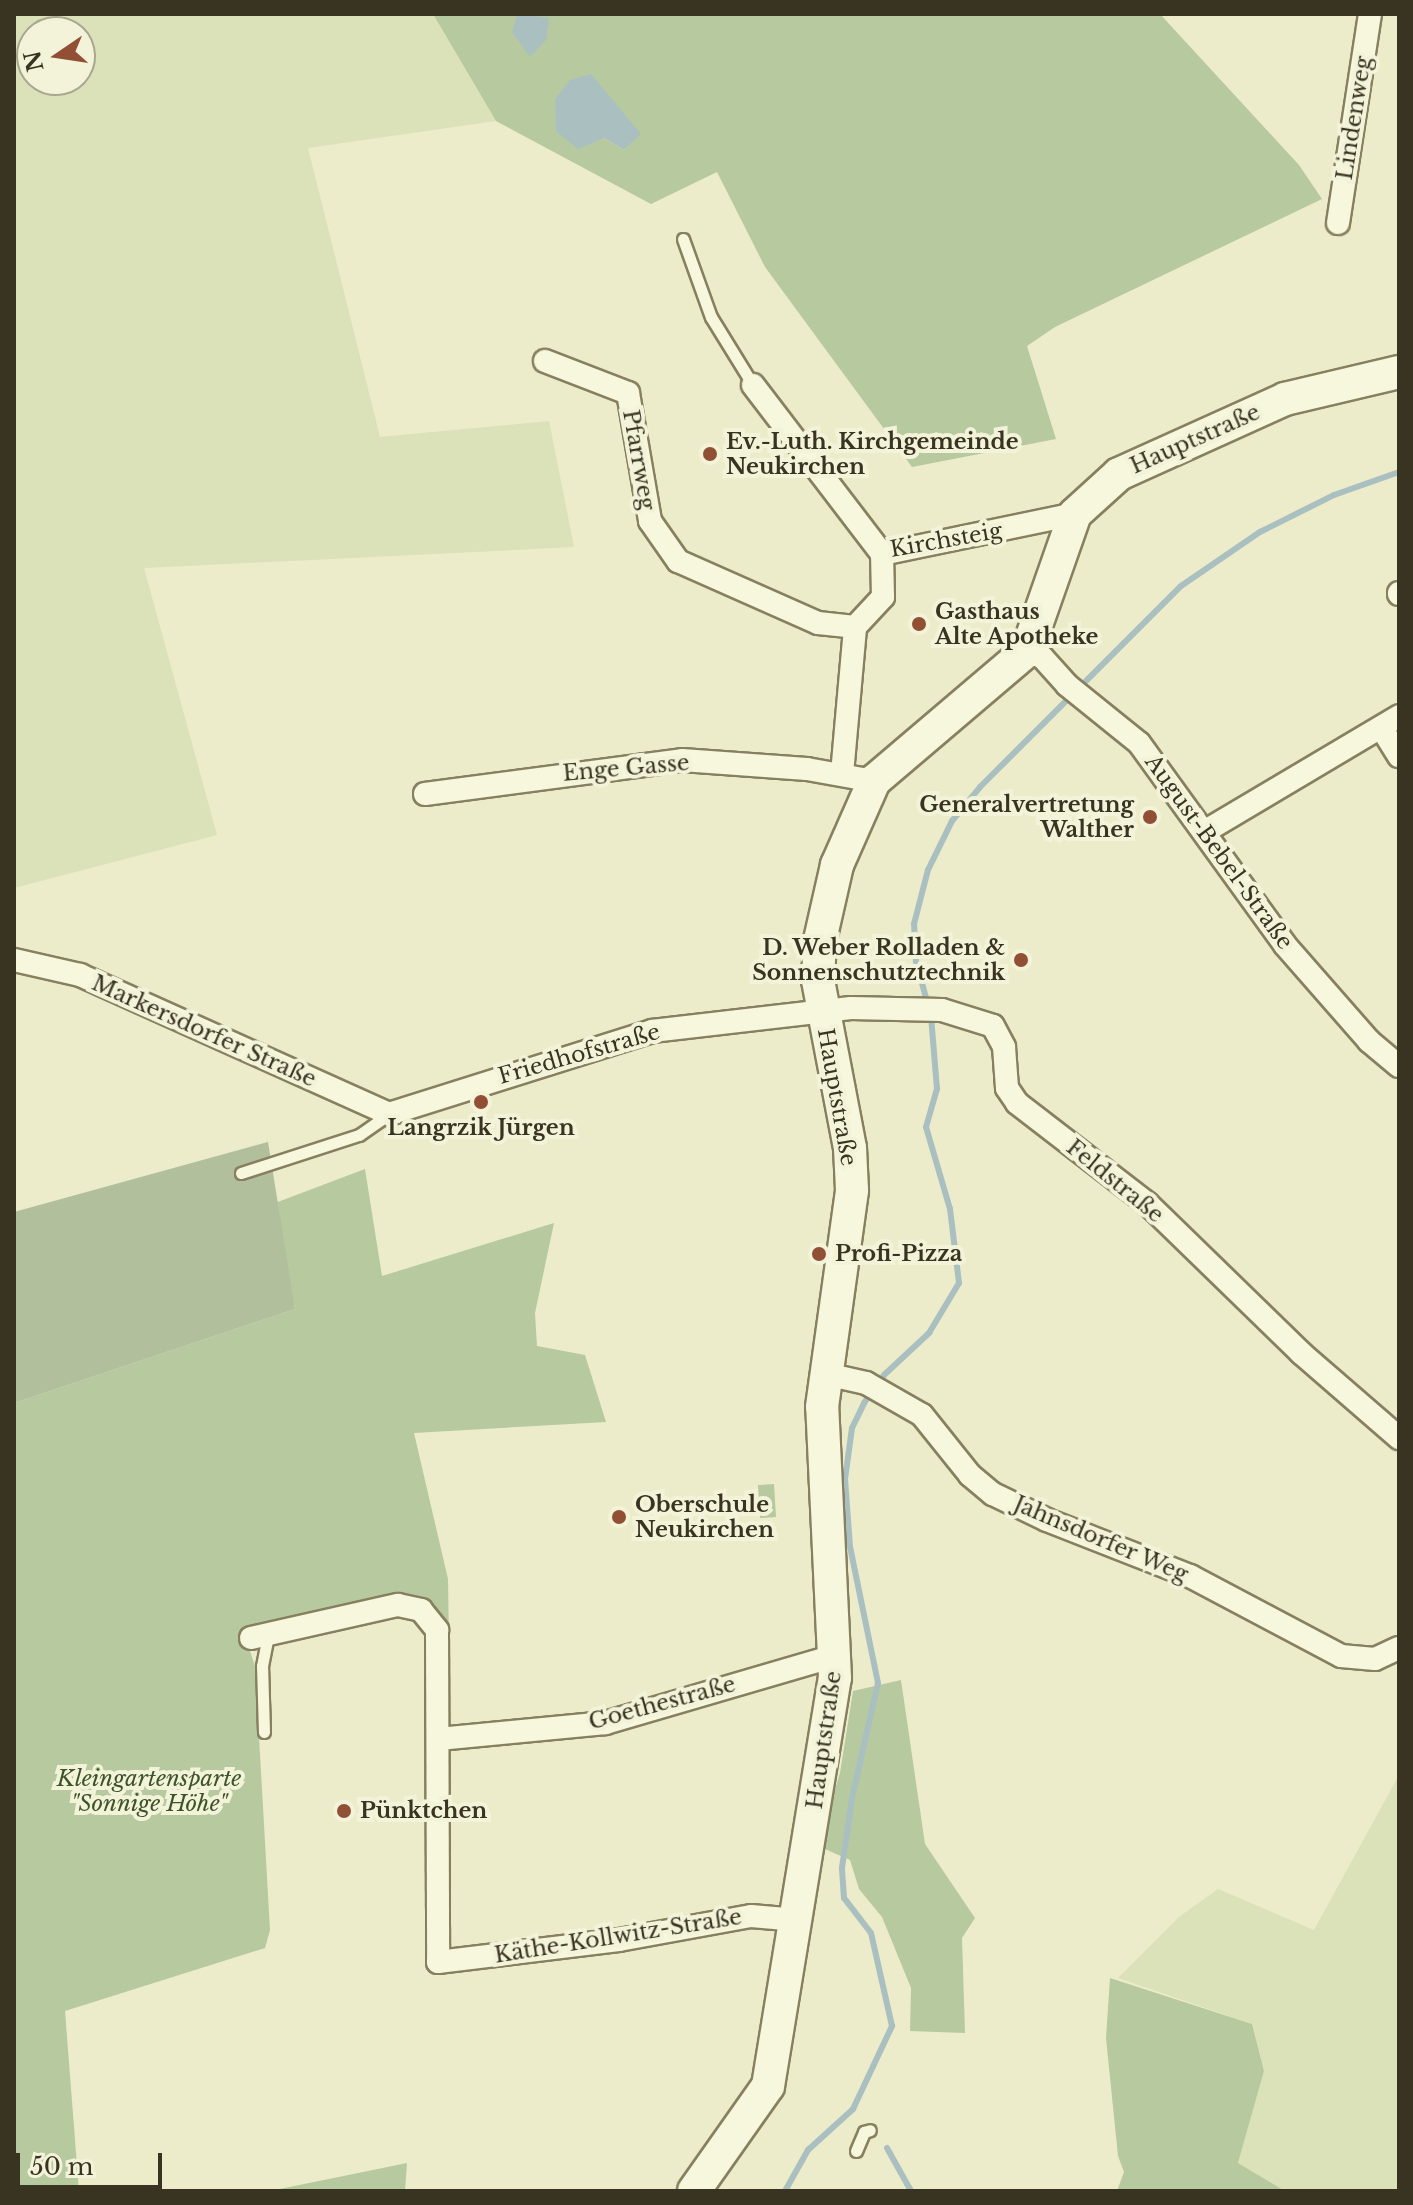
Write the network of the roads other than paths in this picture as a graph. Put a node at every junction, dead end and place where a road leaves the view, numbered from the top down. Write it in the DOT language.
graph roads {
  1 [pos="1370,14"];
  2 [pos="1338,223"];
  3 [pos="683,239"];
  4 [pos="545,361"];
  5 [pos="1399,372"];
  6 [pos="753,385"];
  7 [pos="1075,514"];
  8 [pos="882,554"];
  9 [pos="855,627"];
  10 [pos="1027,651"];
  11 [pos="1391,722"];
  12 [pos="1399,756"];
  13 [pos="842,774"];
  14 [pos="874,781"];
  15 [pos="425,794"];
  16 [pos="1204,832"];
  17 [pos="14,960"];
  18 [pos="821,1009"];
  19 [pos="1399,1066"];
  20 [pos="389,1114"];
  21 [pos="241,1173"];
  22 [pos="826,1374"];
  23 [pos="1399,1438"];
  24 [pos="259,1637"];
  25 [pos="1399,1648"];
  26 [pos="834,1656"];
  27 [pos="264,1732"];
  28 [pos="439,1739"];
  29 [pos="798,1920"];
  30 [pos="870,2130"];
  31 [pos="856,2151"];
  32 [pos="694,2191"];
  1 -- 2 [label="street, Lindenweg"];
  3 -- 6 [label="lane"];
  4 -- 9 [label="street, Pfarrweg"];
  5 -- 7 [label="main road, Hauptstraße"];
  6 -- 8 [label="street, Kirchsteig"];
  7 -- 8 [label="street, Kirchsteig"];
  7 -- 10 [label="main road, Hauptstraße"];
  8 -- 9 [label="street"];
  9 -- 13 [label="street"];
  10 -- 14 [label="main road, Hauptstraße"];
  10 -- 16 [label="street, August-Bebel-Straße"];
  11 -- 12 [label="street"];
  11 -- 16 [label="street"];
  13 -- 14 [label="street, Enge Gasse"];
  13 -- 15 [label="street, Enge Gasse"];
  14 -- 18 [label="main road, Hauptstraße"];
  16 -- 19 [label="street, August-Bebel-Straße"];
  17 -- 20 [label="street, Markersdorfer Straße"];
  18 -- 20 [label="street, Friedhofstraße"];
  18 -- 22 [label="main road, Hauptstraße"];
  18 -- 23 [label="street, Feldstraße"];
  20 -- 21 [label="lane"];
  22 -- 25 [label="street, Jahnsdorfer Weg"];
  22 -- 26 [label="main road, Hauptstraße"];
  24 -- 27 [label="lane"];
  24 -- 28 [label="street"];
  26 -- 28 [label="street, Goethestraße"];
  26 -- 29 [label="main road, Hauptstraße"];
  28 -- 29 [label="street, Käthe-Kollwitz-Straße"];
  29 -- 32 [label="main road, Hauptstraße"];
  30 -- 31 [label="lane"];
}
